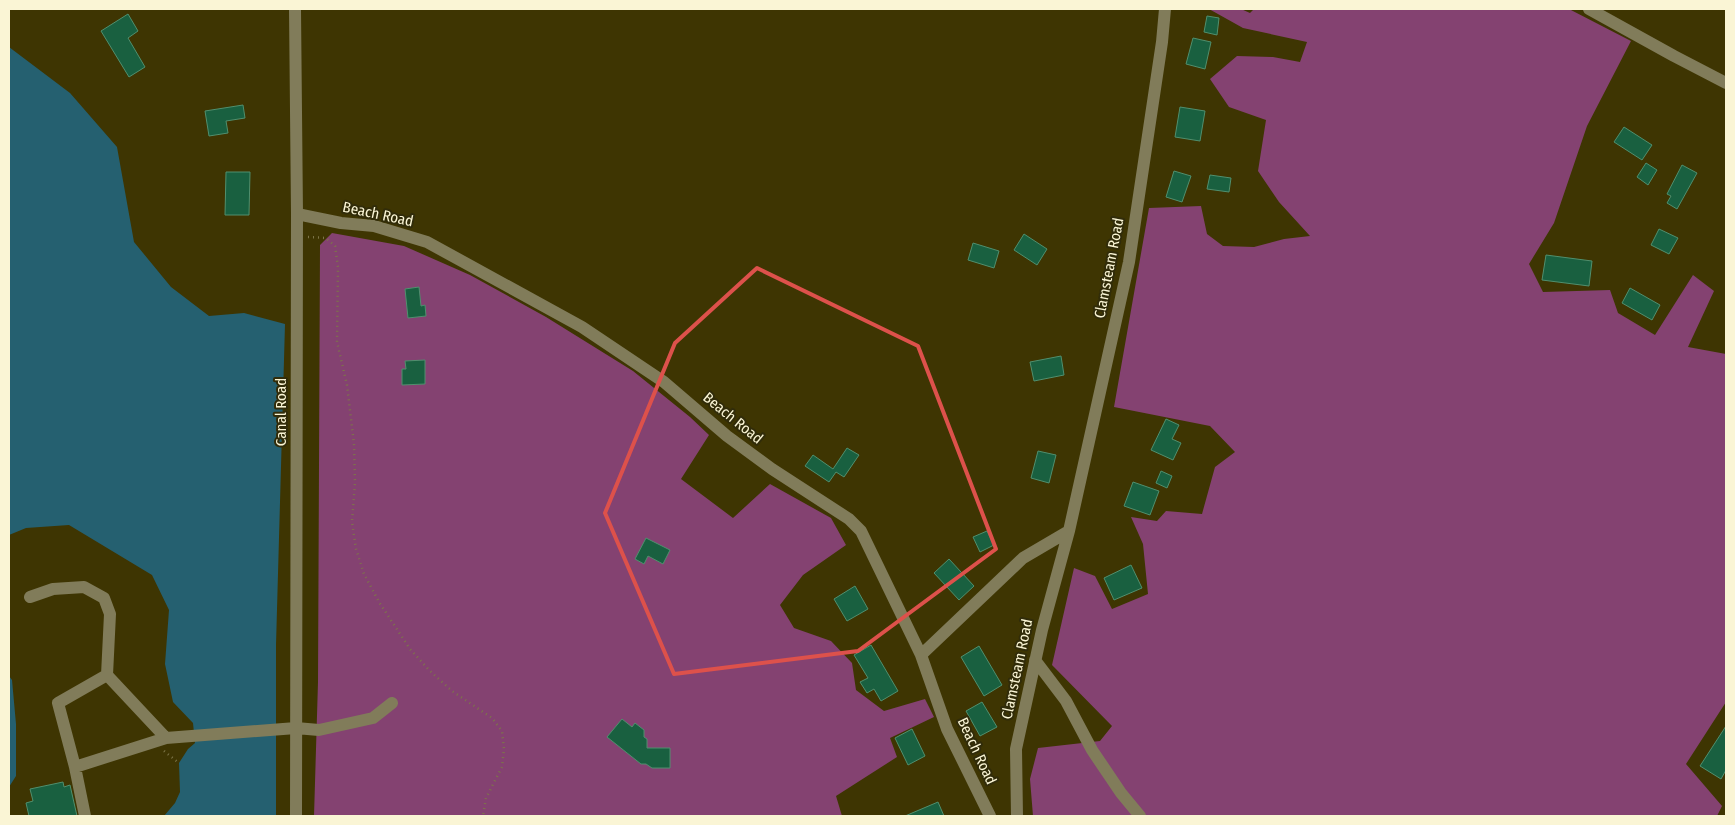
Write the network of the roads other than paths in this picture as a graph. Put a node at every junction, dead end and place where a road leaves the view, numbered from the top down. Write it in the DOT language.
graph roads {
  1 [pos="295,9"];
  2 [pos="1165,9"];
  3 [pos="1589,9"];
  4 [pos="1726,83"];
  5 [pos="297,214"];
  6 [pos="1068,531"];
  7 [pos="30,597"];
  8 [pos="921,655"];
  9 [pos="1035,660"];
  10 [pos="106,675"];
  11 [pos="392,703"];
  12 [pos="296,728"];
  13 [pos="166,738"];
  14 [pos="76,767"];
  15 [pos="86,816"];
  16 [pos="296,816"];
  17 [pos="990,816"];
  18 [pos="1017,816"];
  19 [pos="1140,816"];
  1 -- 5 [label="street, Canal Road"];
  2 -- 6 [label="street, Clamsteam Road"];
  3 -- 4 [label="street"];
  5 -- 8 [label="street, Beach Road"];
  5 -- 12 [label="street, Canal Road"];
  6 -- 8 [label="street"];
  6 -- 9 [label="street, Clamsteam Road"];
  7 -- 10 [label="street"];
  8 -- 17 [label="street, Beach Road"];
  9 -- 18 [label="street, Clamsteam Road"];
  9 -- 19 [label="street"];
  10 -- 13 [label="street"];
  10 -- 14 [label="street"];
  11 -- 12 [label="street"];
  12 -- 13 [label="street"];
  12 -- 16 [label="street, Canal Road"];
  13 -- 14 [label="street"];
  14 -- 15 [label="street"];
}
